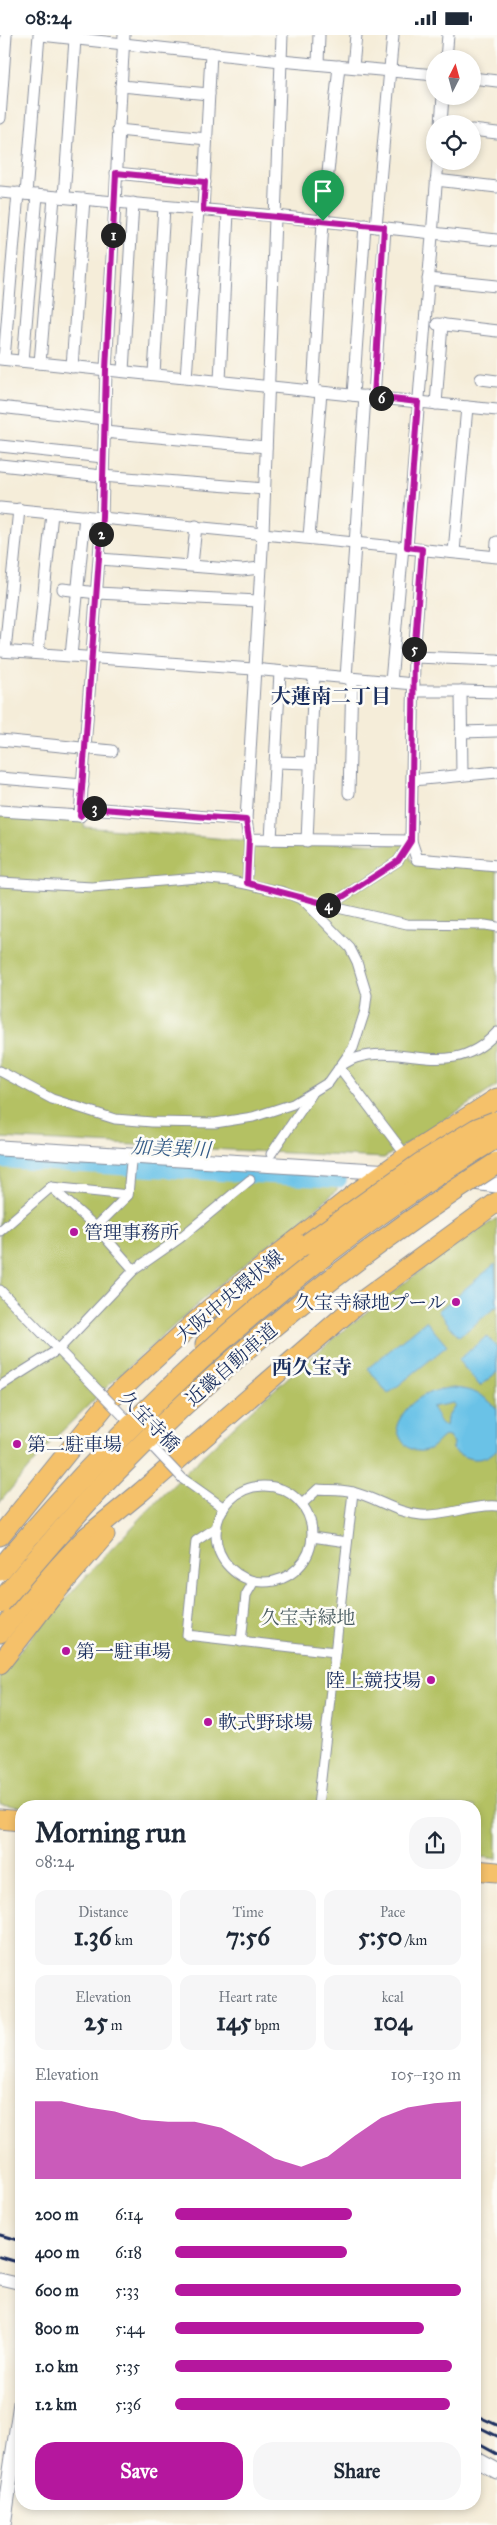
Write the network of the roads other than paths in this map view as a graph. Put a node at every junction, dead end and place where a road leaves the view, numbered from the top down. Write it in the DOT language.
graph roads {
  1 [pos="6,35"];
  2 [pos="40,35"];
  3 [pos="282,35"];
  4 [pos="319,35"];
  5 [pos="356,35"];
  6 [pos="393,35"];
  7 [pos="448,35"];
  8 [pos="75,39"];
  9 [pos="124,39"];
  10 [pos="447,50"];
  11 [pos="211,53"];
  12 [pos="281,61"];
  13 [pos="318,64"];
  14 [pos="339,65"];
  15 [pos="353,67"];
  16 [pos="390,71"];
  17 [pos="426,74"];
  18 [pos="481,79"];
  19 [pos="497,81"];
  20 [pos="121,86"];
  21 [pos="209,94"];
  22 [pos="0,118"];
  23 [pos="118,130"];
  24 [pos="481,131"];
  25 [pos="497,133"];
  26 [pos="207,139"];
  27 [pos="437,170"];
  28 [pos="116,173"];
  29 [pos="436,180"];
  30 [pos="205,182"];
  31 [pos="497,187"];
  32 [pos="0,192"];
  33 [pos="27,194"];
  34 [pos="59,197"];
  35 [pos="84,199"];
  36 [pos="114,202"];
  37 [pos="133,203"];
  38 [pos="164,207"];
  39 [pos="200,210"];
  40 [pos="228,212"];
  41 [pos="276,216"];
  42 [pos="323,221"];
  43 [pos="375,227"];
  44 [pos="432,233"];
  45 [pos="497,240"];
  46 [pos="428,279"];
  47 [pos="497,286"];
  48 [pos="425,322"];
  49 [pos="442,324"];
  50 [pos="497,331"];
  51 [pos="2,359"];
  52 [pos="23,361"];
  53 [pos="40,363"];
  54 [pos="72,367"];
  55 [pos="106,370"];
  56 [pos="123,371"];
  57 [pos="154,374"];
  58 [pos="186,378"];
  59 [pos="481,379"];
  60 [pos="220,381"];
  61 [pos="497,381"];
  62 [pos="268,387"];
  63 [pos="317,392"];
  64 [pos="353,395"];
  65 [pos="369,397"];
  66 [pos="418,402"];
  67 [pos="436,404"];
  68 [pos="0,407"];
  69 [pos="467,407"];
  70 [pos="497,410"];
  71 [pos="104,419"];
  72 [pos="104,432"];
  73 [pos="0,446"];
  74 [pos="266,447"];
  75 [pos="103,457"];
  76 [pos="0,465"];
  77 [pos="102,476"];
  78 [pos="265,489"];
  79 [pos="0,508"];
  80 [pos="19,509"];
  81 [pos="52,513"];
  82 [pos="85,516"];
  83 [pos="102,517"];
  84 [pos="196,526"];
  85 [pos="263,533"];
  86 [pos="309,537"];
  87 [pos="353,542"];
  88 [pos="497,542"];
  89 [pos="405,546"];
  90 [pos="422,549"];
  91 [pos="454,552"];
  92 [pos="496,556"];
  93 [pos="100,559"];
  94 [pos="192,565"];
  95 [pos="260,568"];
  96 [pos="63,589"];
  97 [pos="78,591"];
  98 [pos="97,593"];
  99 [pos="258,601"];
  100 [pos="2,651"];
  101 [pos="38,653"];
  102 [pos="71,656"];
  103 [pos="93,657"];
  104 [pos="414,657"];
  105 [pos="497,660"];
  106 [pos="253,669"];
  107 [pos="280,672"];
  108 [pos="314,675"];
  109 [pos="349,678"];
  110 [pos="391,682"];
  111 [pos="414,687"];
  112 [pos="461,691"];
  113 [pos="497,692"];
  114 [pos="497,731"];
  115 [pos="461,732"];
  116 [pos="0,740"];
  117 [pos="86,747"];
  118 [pos="112,751"];
  119 [pos="275,762"];
  120 [pos="310,763"];
  121 [pos="497,772"];
  122 [pos="462,775"];
  123 [pos="0,778"];
  124 [pos="414,779"];
  125 [pos="83,785"];
  126 [pos="350,793"];
  127 [pos="0,811"];
  128 [pos="80,816"];
  129 [pos="246,820"];
  130 [pos="249,839"];
  131 [pos="271,840"];
  132 [pos="307,841"];
  133 [pos="411,841"];
  134 [pos="497,866"];
  135 [pos="0,882"];
  136 [pos="247,883"];
  137 [pos="303,899"];
  138 [pos="330,905"];
  139 [pos="497,927"];
  140 [pos="497,1032"];
  141 [pos="339,1067"];
  142 [pos="0,1071"];
  143 [pos="313,1093"];
  144 [pos="497,1097"];
  145 [pos="496,1127"];
  146 [pos="0,1148"];
  147 [pos="401,1149"];
  148 [pos="271,1154"];
  149 [pos="131,1162"];
  150 [pos="497,1163"];
  151 [pos="385,1172"];
  152 [pos="250,1180"];
  153 [pos="497,1185"];
  154 [pos="51,1187"];
  155 [pos="128,1195"];
  156 [pos="497,1202"];
  157 [pos="96,1227"];
  158 [pos="0,1231"];
  159 [pos="134,1270"];
  160 [pos="0,1289"];
  161 [pos="59,1349"];
  162 [pos="0,1386"];
  163 [pos="109,1401"];
  164 [pos="353,1492"];
  165 [pos="141,1493"];
  166 [pos="302,1504"];
  167 [pos="497,1506"];
  168 [pos="224,1508"];
  169 [pos="0,1518"];
  170 [pos="217,1527"];
  171 [pos="0,1536"];
  172 [pos="312,1537"];
  173 [pos="347,1541"];
  174 [pos="0,1570"];
  175 [pos="254,1581"];
  176 [pos="0,1603"];
  177 [pos="0,1633"];
  178 [pos="241,1642"];
  179 [pos="335,1653"];
  180 [pos="0,1664"];
  181 [pos="319,1800"];
  182 [pos="0,1819"];
  183 [pos="15,1820"];
  184 [pos="481,1871"];
  185 [pos="497,1872"];
  186 [pos="0,2279"];
  187 [pos="15,2283"];
  188 [pos="15,2444"];
  189 [pos="481,2462"];
  190 [pos="497,2471"];
  191 [pos="3,2525"];
  1 -- 22 [label="street"];
  2 -- 8 [label="street"];
  2 -- 33 [label="street"];
  3 -- 12 [label="street"];
  4 -- 13 [label="street"];
  5 -- 15 [label="street"];
  6 -- 16 [label="street"];
  7 -- 10 [label="street"];
  8 -- 9 [label="street"];
  8 -- 34 [label="street"];
  9 -- 11 [label="street"];
  9 -- 20 [label="street"];
  11 -- 12 [label="street"];
  11 -- 21 [label="street"];
  12 -- 13 [label="street"];
  12 -- 41 [label="street"];
  13 -- 14 [label="street"];
  14 -- 15 [label="street"];
  14 -- 42 [label="street"];
  15 -- 16 [label="street"];
  16 -- 17 [label="street"];
  16 -- 43 [label="street"];
  18 -- 19 [label="street"];
  20 -- 21 [label="street"];
  20 -- 23 [label="street"];
  21 -- 26 [label="street"];
  23 -- 26 [label="street"];
  23 -- 28 [label="street"];
  24 -- 25 [label="street"];
  26 -- 30 [label="street"];
  27 -- 29 [label="street"];
  28 -- 30 [label="street"];
  28 -- 36 [label="street"];
  29 -- 31 [label="street"];
  29 -- 44 [label="street"];
  30 -- 39 [label="street"];
  32 -- 33 [label="street"];
  33 -- 34 [label="street"];
  33 -- 51 [label="street"];
  33 -- 52 [label="street"];
  34 -- 35 [label="street"];
  34 -- 53 [label="street"];
  35 -- 36 [label="street"];
  35 -- 54 [label="street"];
  36 -- 37 [label="street"];
  36 -- 55 [label="street"];
  37 -- 38 [label="street"];
  37 -- 56 [label="street"];
  38 -- 39 [label="street"];
  38 -- 57 [label="street"];
  39 -- 40 [label="street"];
  39 -- 58 [label="street"];
  40 -- 41 [label="street"];
  40 -- 60 [label="street"];
  41 -- 42 [label="street"];
  41 -- 62 [label="street"];
  42 -- 43 [label="street"];
  42 -- 63 [label="street"];
  43 -- 44 [label="street"];
  43 -- 64 [label="street"];
  43 -- 65 [label="street"];
  44 -- 45 [label="street"];
  44 -- 46 [label="street"];
  46 -- 47 [label="street"];
  46 -- 48 [label="street"];
  48 -- 49 [label="street"];
  48 -- 66 [label="street"];
  49 -- 50 [label="street"];
  49 -- 67 [label="street"];
  51 -- 52 [label="street"];
  52 -- 53 [label="street"];
  53 -- 54 [label="street"];
  54 -- 55 [label="street"];
  55 -- 56 [label="street"];
  55 -- 71 [label="street"];
  56 -- 57 [label="street"];
  57 -- 58 [label="street"];
  58 -- 60 [label="street"];
  59 -- 61 [label="street"];
  60 -- 62 [label="street"];
  62 -- 63 [label="street"];
  62 -- 74 [label="street"];
  63 -- 64 [label="street"];
  63 -- 86 [label="street"];
  64 -- 65 [label="street"];
  65 -- 66 [label="street"];
  65 -- 87 [label="street"];
  66 -- 67 [label="street"];
  66 -- 89 [label="street"];
  67 -- 69 [label="street"];
  68 -- 71 [label="street"];
  69 -- 70 [label="street"];
  69 -- 91 [label="street"];
  71 -- 72 [label="street"];
  72 -- 74 [label="street"];
  72 -- 75 [label="street"];
  73 -- 75 [label="street"];
  74 -- 78 [label="street"];
  75 -- 77 [label="street"];
  76 -- 77 [label="street"];
  77 -- 78 [label="street"];
  77 -- 83 [label="street"];
  78 -- 85 [label="street"];
  79 -- 80 [label="street"];
  80 -- 81 [label="street"];
  80 -- 100 [label="street"];
  81 -- 82 [label="street"];
  81 -- 101 [label="street"];
  82 -- 83 [label="street"];
  82 -- 97 [label="street"];
  83 -- 84 [label="street"];
  83 -- 93 [label="street"];
  84 -- 85 [label="street"];
  84 -- 94 [label="street"];
  85 -- 86 [label="street"];
  85 -- 95 [label="street"];
  86 -- 87 [label="street"];
  87 -- 89 [label="street"];
  87 -- 109 [label="street"];
  88 -- 92 [label="street"];
  89 -- 90 [label="street"];
  89 -- 110 [label="street"];
  90 -- 91 [label="street"];
  90 -- 104 [label="street"];
  91 -- 92 [label="street"];
  93 -- 94 [label="street"];
  93 -- 98 [label="street"];
  94 -- 95 [label="street"];
  95 -- 99 [label="street"];
  96 -- 97 [label="street"];
  97 -- 98 [label="street"];
  97 -- 102 [label="street"];
  98 -- 99 [label="street"];
  98 -- 103 [label="street"];
  99 -- 106 [label="street"];
  100 -- 101 [label="street"];
  101 -- 102 [label="street"];
  102 -- 103 [label="street"];
  103 -- 106 [label="street"];
  103 -- 117 [label="street"];
  104 -- 105 [label="street"];
  104 -- 111 [label="street"];
  106 -- 107 [label="street"];
  106 -- 129 [label="street"];
  107 -- 108 [label="street"];
  107 -- 119 [label="street"];
  108 -- 109 [label="street"];
  108 -- 120 [label="street"];
  109 -- 110 [label="street"];
  109 -- 126 [label="street"];
  110 -- 111 [label="street"];
  111 -- 112 [label="street"];
  111 -- 124 [label="street"];
  112 -- 113 [label="street"];
  112 -- 115 [label="street"];
  114 -- 115 [label="street"];
  115 -- 122 [label="street"];
  116 -- 117 [label="street"];
  117 -- 118 [label="street"];
  117 -- 125 [label="street"];
  119 -- 120 [label="street"];
  119 -- 131 [label="street"];
  120 -- 132 [label="street"];
  121 -- 122 [label="street"];
  122 -- 124 [label="street"];
  123 -- 125 [label="street"];
  124 -- 133 [label="street"];
  125 -- 128 [label="street"];
  127 -- 128 [label="street"];
  128 -- 129 [label="street"];
  129 -- 130 [label="street"];
  130 -- 131 [label="street"];
  130 -- 136 [label="street"];
  131 -- 132 [label="street"];
  132 -- 133 [label="street"];
  133 -- 134 [label="street"];
  133 -- 138 [label="street"];
  135 -- 136 [label="street"];
  136 -- 137 [label="street"];
  137 -- 138 [label="street"];
  137 -- 141 [label="street"];
  138 -- 139 [label="street"];
  140 -- 141 [label="street"];
  141 -- 143 [label="street"];
  141 -- 147 [label="street"];
  142 -- 143 [label="street"];
  143 -- 148 [label="street"];
  144 -- 151 [label="main road, 大阪中央環状線"];
  145 -- 174 [label="highway, 近畿自動車道, bridge"];
  146 -- 151 [label="street"];
  149 -- 155 [label="street"];
  150 -- 176 [label="highway, 近畿自動車道, bridge"];
  151 -- 153 [label="street"];
  151 -- 163 [label="main road, 大阪中央環状線"];
  152 -- 159 [label="street"];
  154 -- 155 [label="street"];
  154 -- 157 [label="street"];
  154 -- 158 [label="street"];
  155 -- 157 [label="street"];
  156 -- 165 [label="main road"];
  157 -- 159 [label="street"];
  159 -- 161 [label="street"];
  160 -- 161 [label="street, 久宝寺橋"];
  161 -- 162 [label="street"];
  161 -- 168 [label="street, 久宝寺橋, bridge"];
  163 -- 169 [label="main road"];
  163 -- 171 [label="main road, 大阪中央環状線"];
  164 -- 166 [label="street"];
  164 -- 167 [label="street"];
  164 -- 173 [label="street"];
  165 -- 177 [label="main road"];
  165 -- 180 [label="main road"];
  166 -- 168 [label="street"];
  166 -- 172 [label="street"];
  168 -- 170 [label="street"];
  170 -- 175 [label="street"];
  170 -- 178 [label="street"];
  172 -- 173 [label="street"];
  172 -- 175 [label="street"];
  173 -- 179 [label="street"];
  175 -- 178 [label="street"];
  178 -- 179 [label="street"];
  179 -- 181 [label="street"];
  182 -- 183 [label="main road"];
  184 -- 185 [label="main road"];
  186 -- 187 [label="street"];
  188 -- 191 [label="street"];
  189 -- 190 [label="street"];
}
